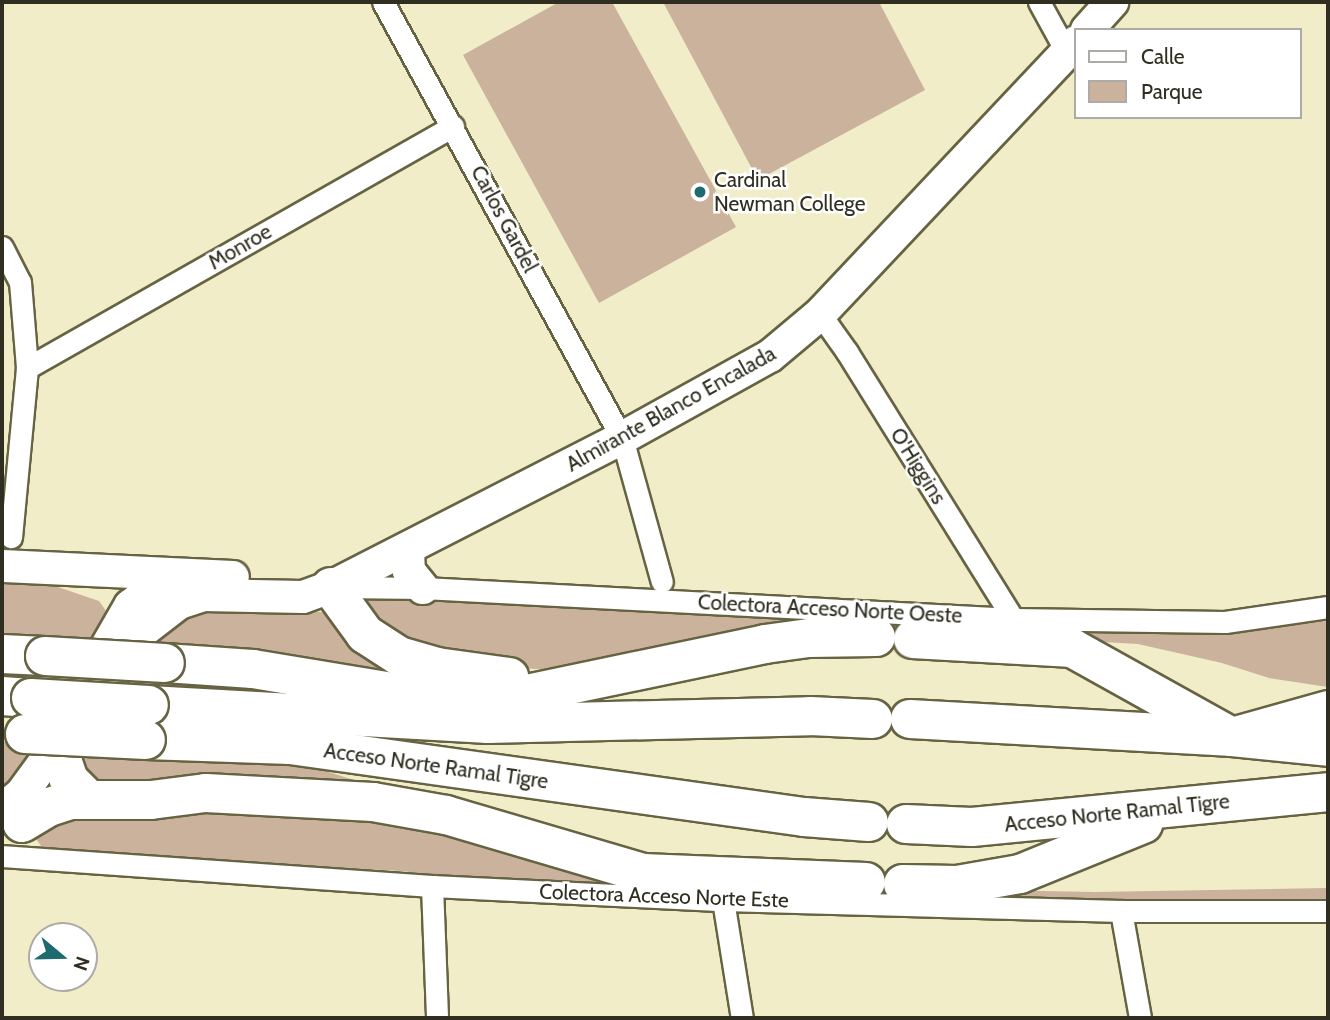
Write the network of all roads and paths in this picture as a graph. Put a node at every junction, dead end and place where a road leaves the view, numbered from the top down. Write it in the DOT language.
graph roads {
  1 [pos="383,2"];
  2 [pos="1039,2"];
  3 [pos="1112,2"];
  4 [pos="1089,28"];
  5 [pos="1071,48"];
  6 [pos="453,126"];
  7 [pos="2,247"];
  8 [pos="820,314"];
  9 [pos="27,368"];
  10 [pos="622,438"];
  11 [pos="408,548"];
  12 [pos="6,552"];
  13 [pos="91,572"];
  14 [pos="177,575"];
  15 [pos="662,582"];
  16 [pos="331,587"];
  17 [pos="423,588"];
  18 [pos="130,606"];
  19 [pos="1328,607"];
  20 [pos="1013,619"];
  21 [pos="876,637"];
  22 [pos="913,639"];
  23 [pos="131,640"];
  24 [pos="2,654"];
  25 [pos="606,679"];
  26 [pos="1328,710"];
  27 [pos="147,722"];
  28 [pos="30,728"];
  29 [pos="1232,737"];
  30 [pos="1328,747"];
  31 [pos="1328,792"];
  32 [pos="89,800"];
  33 [pos="1244,800"];
  34 [pos="1181,808"];
  35 [pos="1328,812"];
  36 [pos="9,823"];
  37 [pos="2,856"];
  38 [pos="866,882"];
  39 [pos="903,884"];
  40 [pos="432,886"];
  41 [pos="723,900"];
  42 [pos="1121,911"];
  43 [pos="1328,911"];
  44 [pos="437,1018"];
  45 [pos="742,1018"];
  46 [pos="1140,1018"];
  1 -- 6 [label="street, Carlos Gardel"];
  2 -- 5 [label="street"];
  3 -- 4 [label="street"];
  5 -- 8 [label="street, Almirante Blanco Encalada"];
  6 -- 9 [label="street, Monroe"];
  6 -- 10 [label="street, Carlos Gardel"];
  7 -- 9 [label="street"];
  8 -- 10 [label="street, Almirante Blanco Encalada"];
  8 -- 20 [label="street, O'Higgins"];
  9 -- 12 [label="street"];
  10 -- 11 [label="street, Almirante Blanco Encalada"];
  10 -- 15 [label="street, Carlos Gardel"];
  11 -- 16 [label="street, Almirante Blanco Encalada"];
  11 -- 17 [label="street"];
  12 -- 13 [label="street"];
  13 -- 14 [label="street"];
  13 -- 18 [label="street"];
  14 -- 16 [label="street"];
  14 -- 18 [label="street, Almirante Blanco Encalada"];
  16 -- 17 [label="street, Colectora Acceso Norte Oeste"];
  16 -- 23 [label="street, Almirante Blanco Encalada"];
  16 -- 25 [label="highway"];
  17 -- 20 [label="street, Colectora Acceso Norte Oeste"];
  18 -- 23 [label="street"];
  18 -- 28 [label="street, Almirante Blanco Encalada"];
  19 -- 20 [label="street, Colectora Acceso Norte Oeste"];
  21 -- 25 [label="highway"];
  22 -- 29 [label="highway"];
  23 -- 28 [label="street, Almirante Blanco Encalada"];
  24 -- 25 [label="highway, bridge"];
  26 -- 29 [label="highway"];
  27 -- 28 [label="highway, Acceso Norte Ramal Tigre, bridge"];
  27 -- 29 [label="highway, Acceso Norte Ramal Tigre"];
  27 -- 34 [label="highway, Acceso Norte Ramal Tigre"];
  28 -- 32 [label="highway"];
  28 -- 36 [label="street, Almirante Blanco Encalada"];
  29 -- 30 [label="highway, Acceso Norte Ramal Tigre"];
  31 -- 33 [label="highway, Acceso Norte Ramal Tigre"];
  32 -- 36 [label="highway"];
  32 -- 38 [label="highway"];
  33 -- 34 [label="highway, Acceso Norte Ramal Tigre"];
  33 -- 35 [label="highway"];
  34 -- 39 [label="highway"];
  37 -- 40 [label="street, Colectora Acceso Norte Este"];
  40 -- 41 [label="street, Colectora Acceso Norte Este"];
  40 -- 44 [label="street"];
  41 -- 42 [label="street, Colectora Acceso Norte Este"];
  41 -- 45 [label="street"];
  42 -- 43 [label="street, Colectora Acceso Norte Este"];
  42 -- 46 [label="street"];
}
